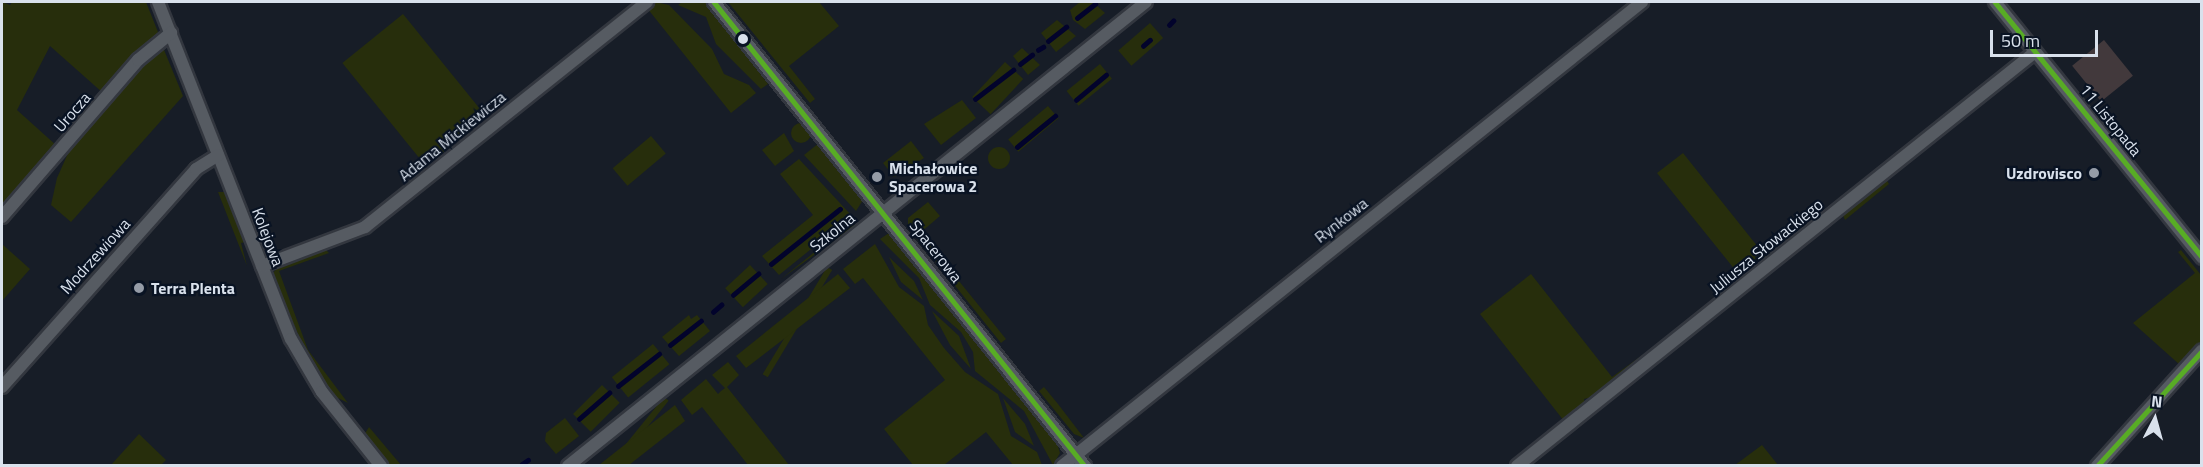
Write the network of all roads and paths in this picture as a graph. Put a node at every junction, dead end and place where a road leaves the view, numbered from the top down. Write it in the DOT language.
graph roads {
  1 [pos="158,2"];
  2 [pos="647,2"];
  3 [pos="714,2"];
  4 [pos="1146,2"];
  5 [pos="1642,2"];
  6 [pos="1995,2"];
  7 [pos="171,33"];
  8 [pos="2036,52"];
  9 [pos="218,155"];
  10 [pos="883,212"];
  11 [pos="2,217"];
  12 [pos="2202,258"];
  13 [pos="262,266"];
  14 [pos="2202,350"];
  15 [pos="2,387"];
  16 [pos="1077,454"];
  17 [pos="381,465"];
  18 [pos="568,465"];
  19 [pos="1062,465"];
  20 [pos="1085,465"];
  21 [pos="1517,465"];
  22 [pos="2097,465"];
  1 -- 7 [label="street, Kolejowa"];
  2 -- 13 [label="street, Adama Mickiewicza"];
  3 -- 10 [label="street, Spacerowa"];
  4 -- 10 [label="street, Szkolna"];
  5 -- 16 [label="street, Rynkowa"];
  6 -- 8 [label="street, 11 Listopada"];
  7 -- 9 [label="street, Kolejowa"];
  7 -- 11 [label="street, Urocza"];
  8 -- 12 [label="street, 11 Listopada"];
  8 -- 21 [label="street, Juliusza Słowackiego"];
  9 -- 13 [label="street, Kolejowa"];
  9 -- 15 [label="street, Modrzewiowa"];
  10 -- 16 [label="street, Spacerowa"];
  10 -- 18 [label="street, Szkolna"];
  13 -- 17 [label="street, Kolejowa"];
  14 -- 22 [label="street"];
  16 -- 19 [label="street, Rynkowa"];
  16 -- 20 [label="street, Spacerowa"];
}
